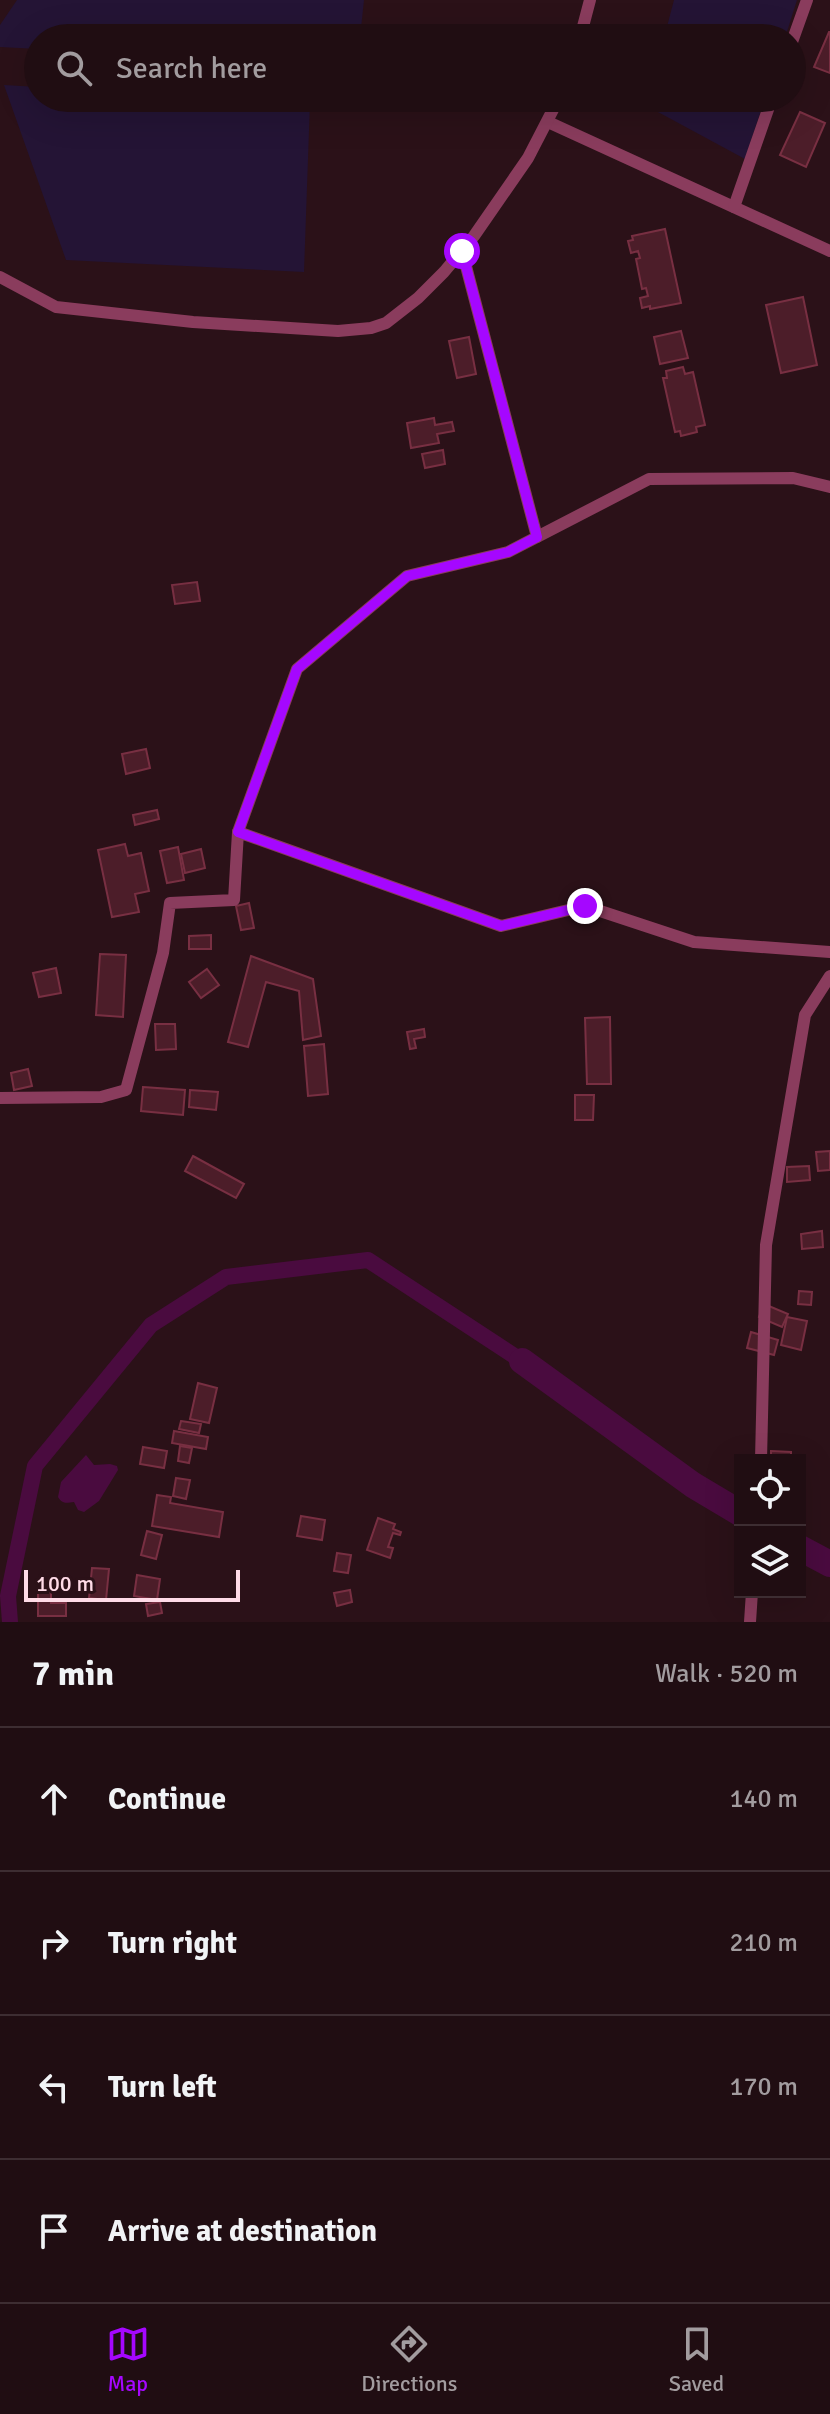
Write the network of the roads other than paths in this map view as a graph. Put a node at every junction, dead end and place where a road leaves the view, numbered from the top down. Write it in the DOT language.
graph roads {
  1 [pos="590,0"];
  2 [pos="807,0"];
  3 [pos="584,24"];
  4 [pos="798,24"];
  5 [pos="553,112"];
  6 [pos="767,112"];
  7 [pos="548,122"];
  8 [pos="734,207"];
  9 [pos="462,251"];
  10 [pos="830,251"];
  11 [pos="0,277"];
  12 [pos="830,487"];
  13 [pos="537,537"];
  14 [pos="238,832"];
  15 [pos="830,952"];
  16 [pos="830,976"];
  17 [pos="0,1098"];
  18 [pos="761,1454"];
  19 [pos="752,1598"];
  20 [pos="750,1622"];
  1 -- 3 [label="street"];
  2 -- 4 [label="street"];
  5 -- 7 [label="street"];
  6 -- 8 [label="street"];
  7 -- 8 [label="street"];
  7 -- 9 [label="street"];
  8 -- 10 [label="street"];
  9 -- 11 [label="street"];
  9 -- 13 [label="street"];
  12 -- 13 [label="street"];
  13 -- 14 [label="street"];
  14 -- 15 [label="street"];
  14 -- 17 [label="street"];
  16 -- 18 [label="street"];
  19 -- 20 [label="street"];
}
